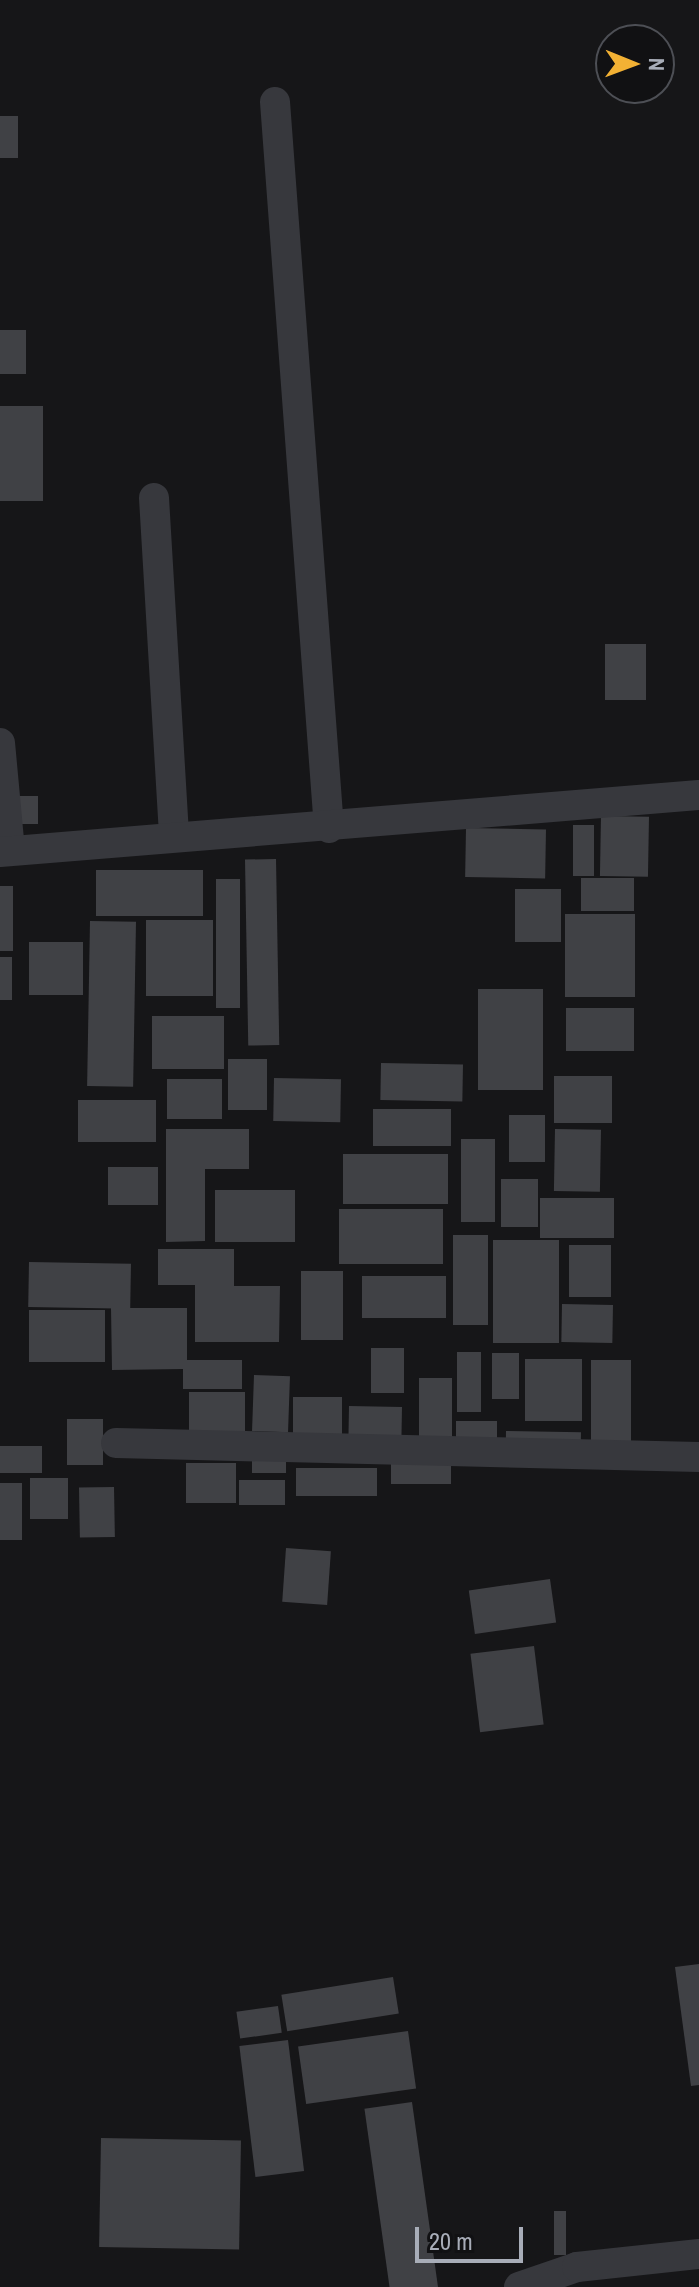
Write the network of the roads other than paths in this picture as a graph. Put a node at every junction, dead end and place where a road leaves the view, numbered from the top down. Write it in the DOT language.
graph roads {
  1 [pos="275,102"];
  2 [pos="154,498"];
  3 [pos="0,743"];
  4 [pos="699,795"];
  5 [pos="329,828"];
  6 [pos="174,836"];
  7 [pos="5,852"];
  8 [pos="116,1443"];
  9 [pos="699,1457"];
  10 [pos="699,2254"];
  11 [pos="519,2287"];
  1 -- 5 [label="street"];
  2 -- 6 [label="street"];
  3 -- 7 [label="street"];
  4 -- 5 [label="street"];
  5 -- 6 [label="street"];
  6 -- 7 [label="street"];
  8 -- 9 [label="street"];
  10 -- 11 [label="street"];
}
